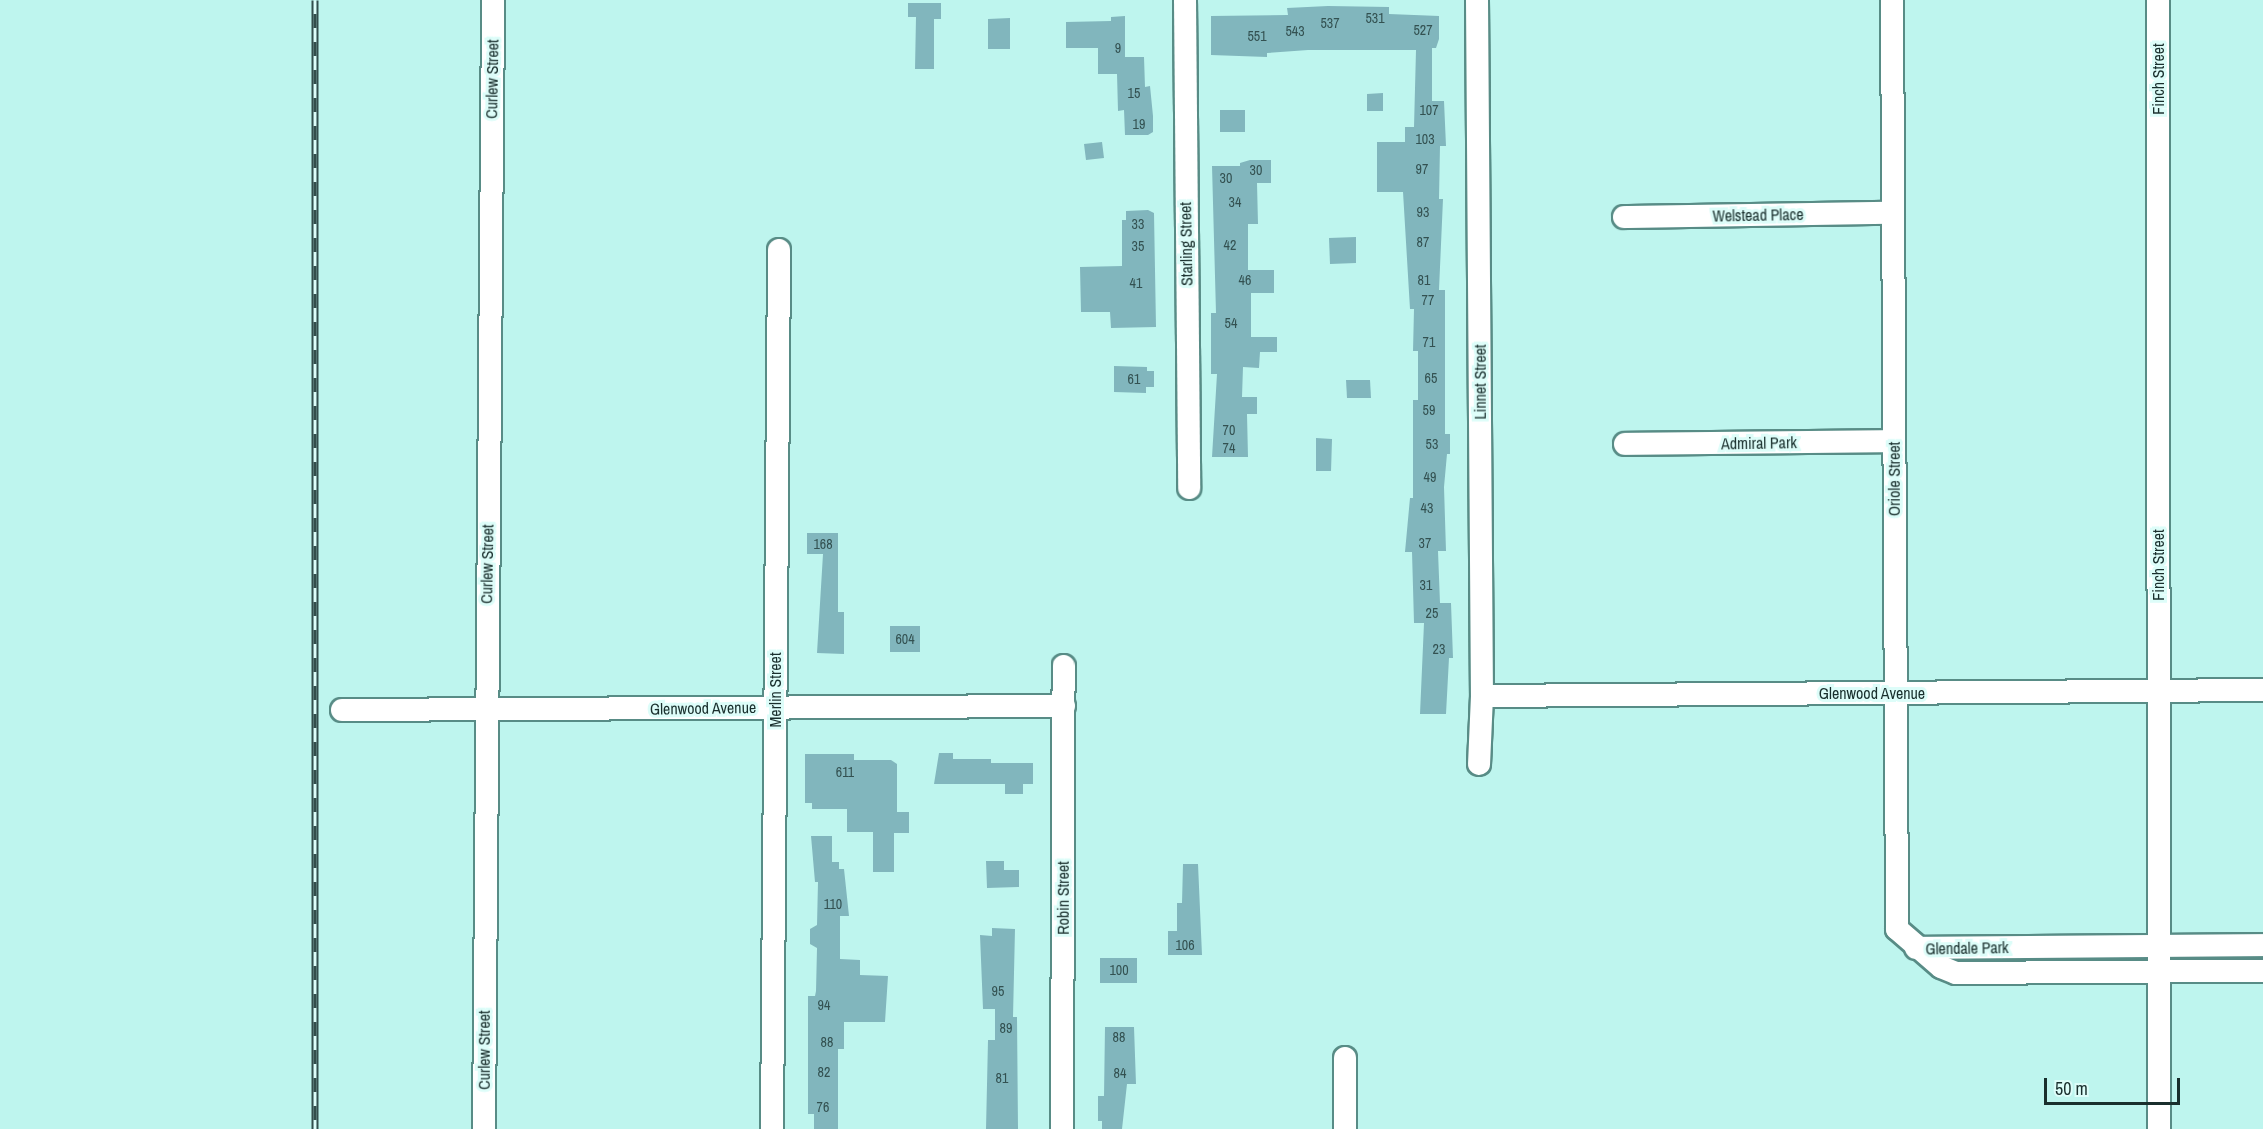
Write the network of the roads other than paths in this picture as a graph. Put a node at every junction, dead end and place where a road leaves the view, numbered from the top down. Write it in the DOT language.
graph roads {
  1 [pos="493,0"];
  2 [pos="1185,0"];
  3 [pos="1477,0"];
  4 [pos="1892,0"];
  5 [pos="2158,0"];
  6 [pos="1893,213"];
  7 [pos="1624,217"];
  8 [pos="779,250"];
  9 [pos="1894,441"];
  10 [pos="1625,444"];
  11 [pos="1189,488"];
  12 [pos="1064,666"];
  13 [pos="2263,690"];
  14 [pos="2158,691"];
  15 [pos="1894,693"];
  16 [pos="1482,696"];
  17 [pos="1064,706"];
  18 [pos="775,707"];
  19 [pos="342,710"];
  20 [pos="486,710"];
  21 [pos="1479,764"];
  22 [pos="2263,945"];
  23 [pos="2159,946"];
  24 [pos="1916,948"];
  25 [pos="2159,971"];
  26 [pos="2263,971"];
  27 [pos="1345,1058"];
  28 [pos="484,1129"];
  29 [pos="772,1129"];
  30 [pos="1062,1129"];
  31 [pos="1345,1129"];
  32 [pos="2159,1129"];
  1 -- 20 [label="street, Curlew Street"];
  2 -- 11 [label="street, Starling Street"];
  3 -- 16 [label="street, Linnet Street"];
  4 -- 6 [label="street, Oriole Street"];
  5 -- 14 [label="street, Finch Street"];
  6 -- 7 [label="street, Welstead Place"];
  6 -- 9 [label="street, Oriole Street"];
  8 -- 18 [label="street, Merlin Street"];
  9 -- 10 [label="street, Admiral Park"];
  9 -- 15 [label="street, Oriole Street"];
  12 -- 17 [label="street, Robin Street"];
  13 -- 14 [label="street, Glenwood Avenue"];
  14 -- 15 [label="street, Glenwood Avenue"];
  14 -- 23 [label="street, Finch Street"];
  15 -- 16 [label="street, Glenwood Avenue"];
  15 -- 24 [label="street, Oriole Street"];
  16 -- 21 [label="street, Linnet Street"];
  17 -- 18 [label="street, Glenwood Avenue"];
  17 -- 30 [label="street, Robin Street"];
  18 -- 20 [label="street, Glenwood Avenue"];
  18 -- 29 [label="street, Merlin Street"];
  19 -- 20 [label="street, Glenwood Avenue"];
  20 -- 28 [label="street, Curlew Street"];
  22 -- 23 [label="street, Glendale Park"];
  23 -- 24 [label="street, Glendale Park"];
  23 -- 25 [label="street, Finch Street"];
  24 -- 25 [label="street, Glendale Park"];
  25 -- 26 [label="street, Glendale Park"];
  25 -- 32 [label="street, Finch Street"];
  27 -- 31 [label="street"];
}
